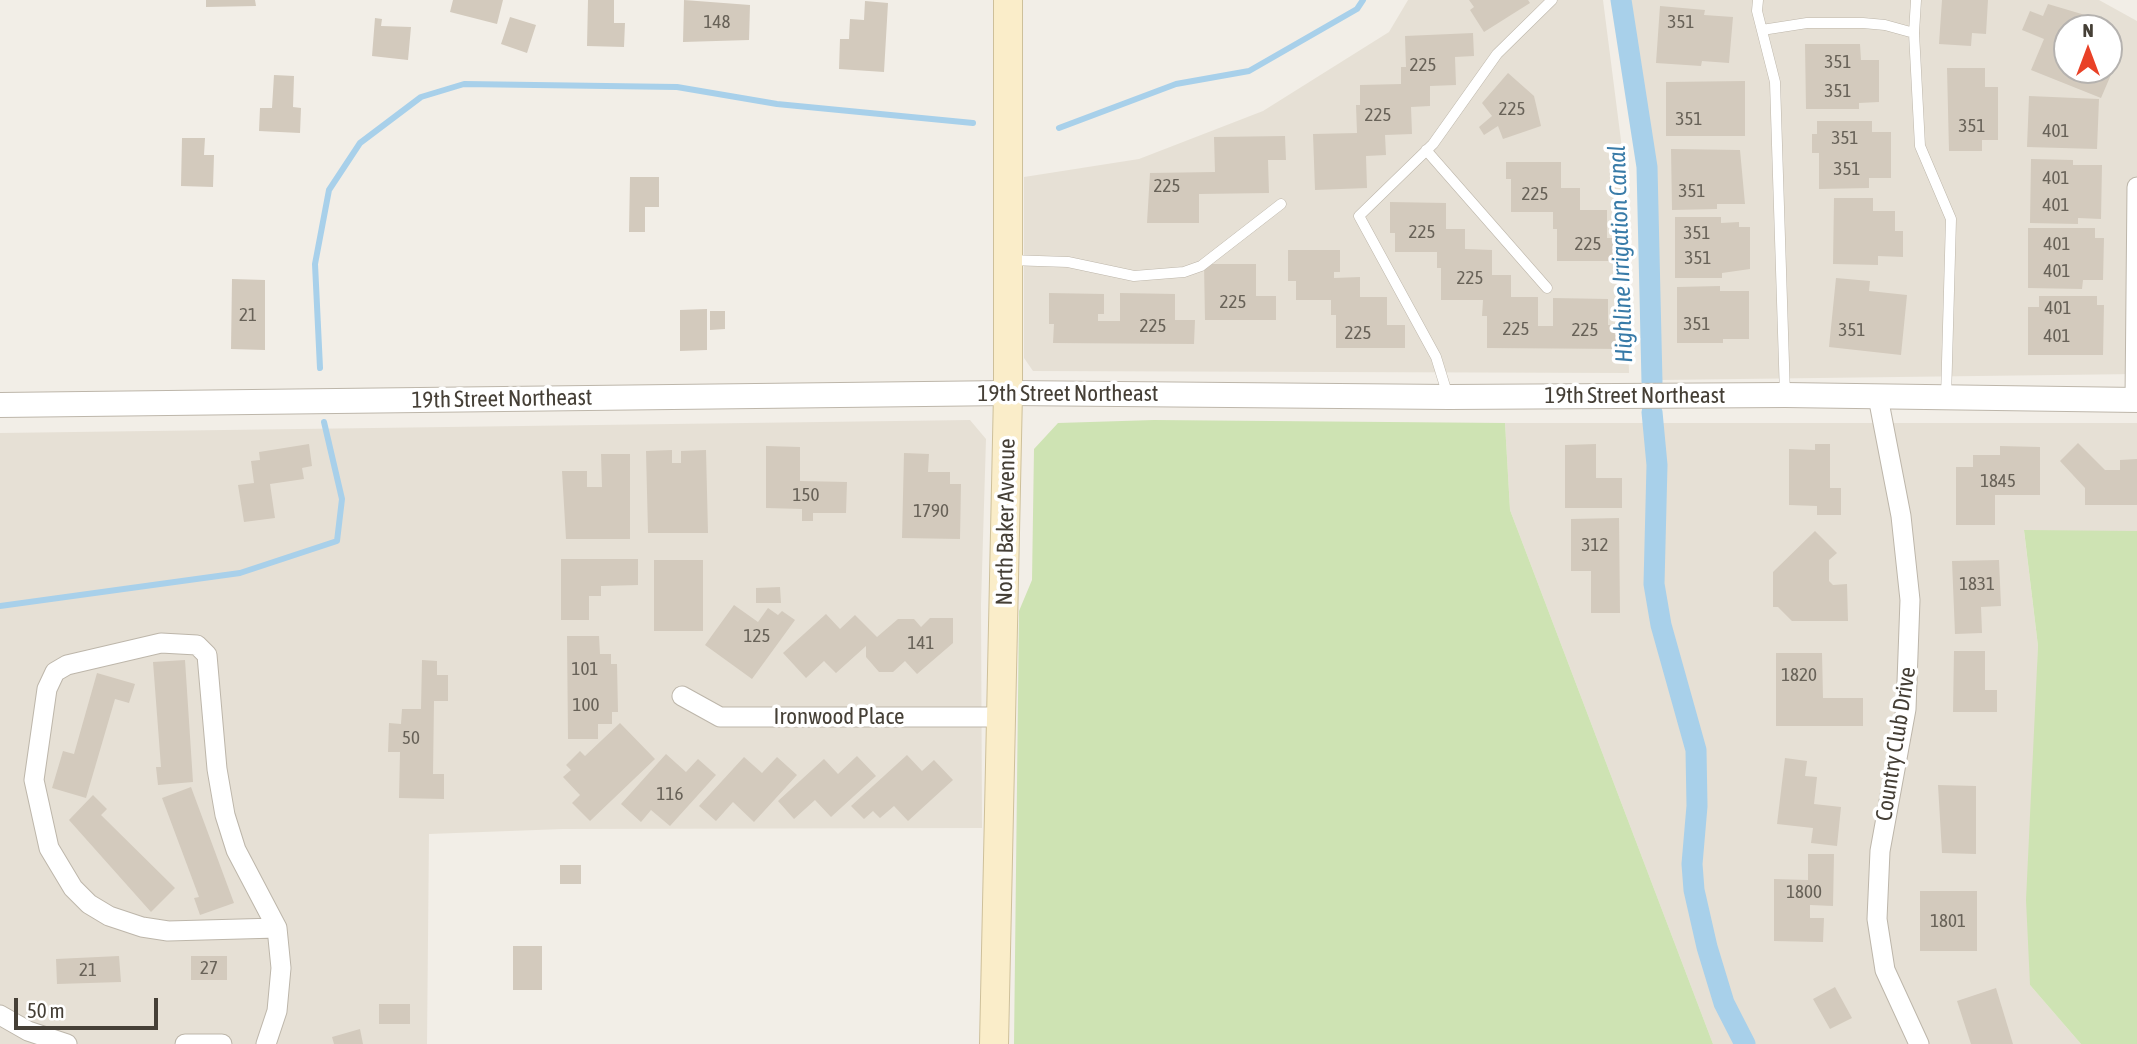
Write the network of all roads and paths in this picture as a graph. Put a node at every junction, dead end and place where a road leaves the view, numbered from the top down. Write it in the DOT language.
graph roads {
  1 [pos="1008,0"];
  2 [pos="1552,0"];
  3 [pos="1758,0"];
  4 [pos="1916,0"];
  5 [pos="1762,30"];
  6 [pos="1914,33"];
  7 [pos="1426,150"];
  8 [pos="2137,187"];
  9 [pos="1281,204"];
  10 [pos="1009,260"];
  11 [pos="1547,288"];
  12 [pos="1008,393"];
  13 [pos="1785,395"];
  14 [pos="1449,397"];
  15 [pos="1878,397"];
  16 [pos="1946,398"];
  17 [pos="2136,400"];
  18 [pos="0,405"];
  19 [pos="682,696"];
  20 [pos="1002,717"];
  21 [pos="277,928"];
  22 [pos="0,1015"];
  23 [pos="67,1044"];
  24 [pos="186,1044"];
  25 [pos="222,1044"];
  26 [pos="266,1044"];
  27 [pos="994,1044"];
  28 [pos="1919,1044"];
  1 -- 10 [label="main road, North Baker Avenue"];
  2 -- 7 [label="lane"];
  3 -- 5 [label="lane"];
  4 -- 6 [label="lane"];
  5 -- 6 [label="lane"];
  5 -- 13 [label="lane"];
  6 -- 16 [label="lane"];
  7 -- 11 [label="lane"];
  7 -- 14 [label="lane"];
  8 -- 17 [label="street"];
  9 -- 10 [label="lane"];
  10 -- 12 [label="main road, North Baker Avenue"];
  12 -- 14 [label="street, 19th Street Northeast"];
  12 -- 18 [label="street, 19th Street Northeast"];
  12 -- 20 [label="main road, North Baker Avenue"];
  13 -- 14 [label="street, 19th Street Northeast"];
  13 -- 15 [label="street, 19th Street Northeast"];
  15 -- 16 [label="street, 19th Street Northeast"];
  15 -- 28 [label="street, Country Club Drive"];
  16 -- 17 [label="street, 19th Street Northeast"];
  19 -- 20 [label="street, Ironwood Place"];
  20 -- 27 [label="main road, North Baker Avenue"];
  21 -- 21 [label="street"];
  21 -- 26 [label="street"];
  22 -- 23 [label="street"];
  24 -- 25 [label="street"];
}
